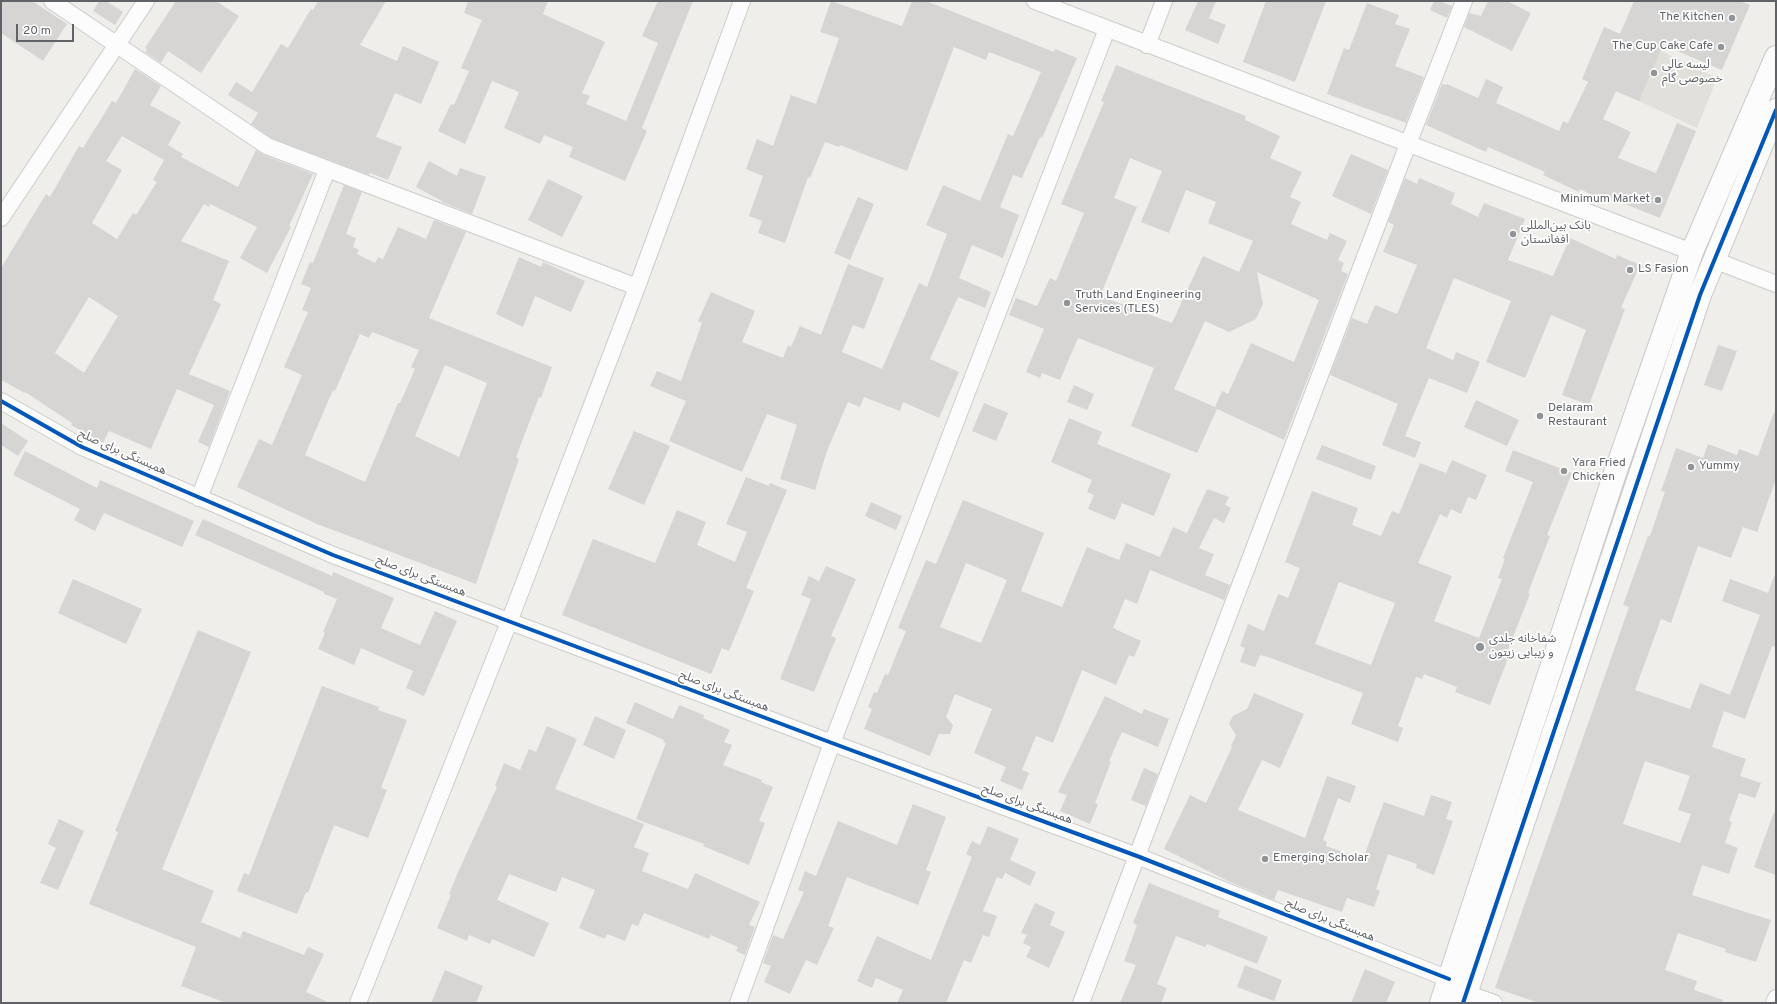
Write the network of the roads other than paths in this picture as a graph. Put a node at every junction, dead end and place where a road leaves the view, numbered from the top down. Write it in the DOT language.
graph roads {
  1 [pos="52,1"];
  2 [pos="146,1"];
  3 [pos="742,1"];
  4 [pos="1035,1"];
  5 [pos="1164,1"];
  6 [pos="1464,1"];
  7 [pos="1107,29"];
  8 [pos="118,44"];
  9 [pos="1148,45"];
  10 [pos="1776,57"];
  11 [pos="1776,110"];
  12 [pos="1408,144"];
  13 [pos="327,170"];
  14 [pos="1,218"];
  15 [pos="1692,252"];
  16 [pos="1714,260"];
  17 [pos="1776,284"];
  18 [pos="638,287"];
  19 [pos="1,401"];
  20 [pos="199,498"];
  21 [pos="509,622"];
  22 [pos="832,743"];
  23 [pos="1138,856"];
  24 [pos="1449,979"];
  25 [pos="1464,998"];
  26 [pos="1776,998"];
  27 [pos="358,1003"];
  28 [pos="738,1003"];
  29 [pos="1081,1003"];
  30 [pos="1441,1003"];
  31 [pos="1494,1003"];
  32 [pos="1774,1003"];
  1 -- 8 [label="street"];
  2 -- 8 [label="street"];
  3 -- 18 [label="street"];
  4 -- 7 [label="street"];
  5 -- 9 [label="street"];
  6 -- 12 [label="street"];
  7 -- 9 [label="street"];
  7 -- 22 [label="street"];
  8 -- 13 [label="street"];
  8 -- 14 [label="street"];
  9 -- 12 [label="street"];
  10 -- 15 [label="main road"];
  11 -- 16 [label="main road"];
  12 -- 15 [label="street"];
  12 -- 23 [label="street"];
  13 -- 18 [label="street"];
  13 -- 20 [label="street"];
  15 -- 24 [label="main road"];
  16 -- 17 [label="street"];
  16 -- 25 [label="main road"];
  18 -- 21 [label="street"];
  19 -- 20 [label="street, همبستگی برای صلح"];
  20 -- 21 [label="street, همبستگی برای صلح"];
  21 -- 22 [label="street, همبستگی برای صلح"];
  21 -- 27 [label="street"];
  22 -- 23 [label="street, همبستگی برای صلح"];
  22 -- 28 [label="street"];
  23 -- 24 [label="street, همبستگی برای صلح"];
  23 -- 29 [label="street"];
  24 -- 30 [label="main road"];
  25 -- 31 [label="street"];
  26 -- 32 [label="street"];
}
